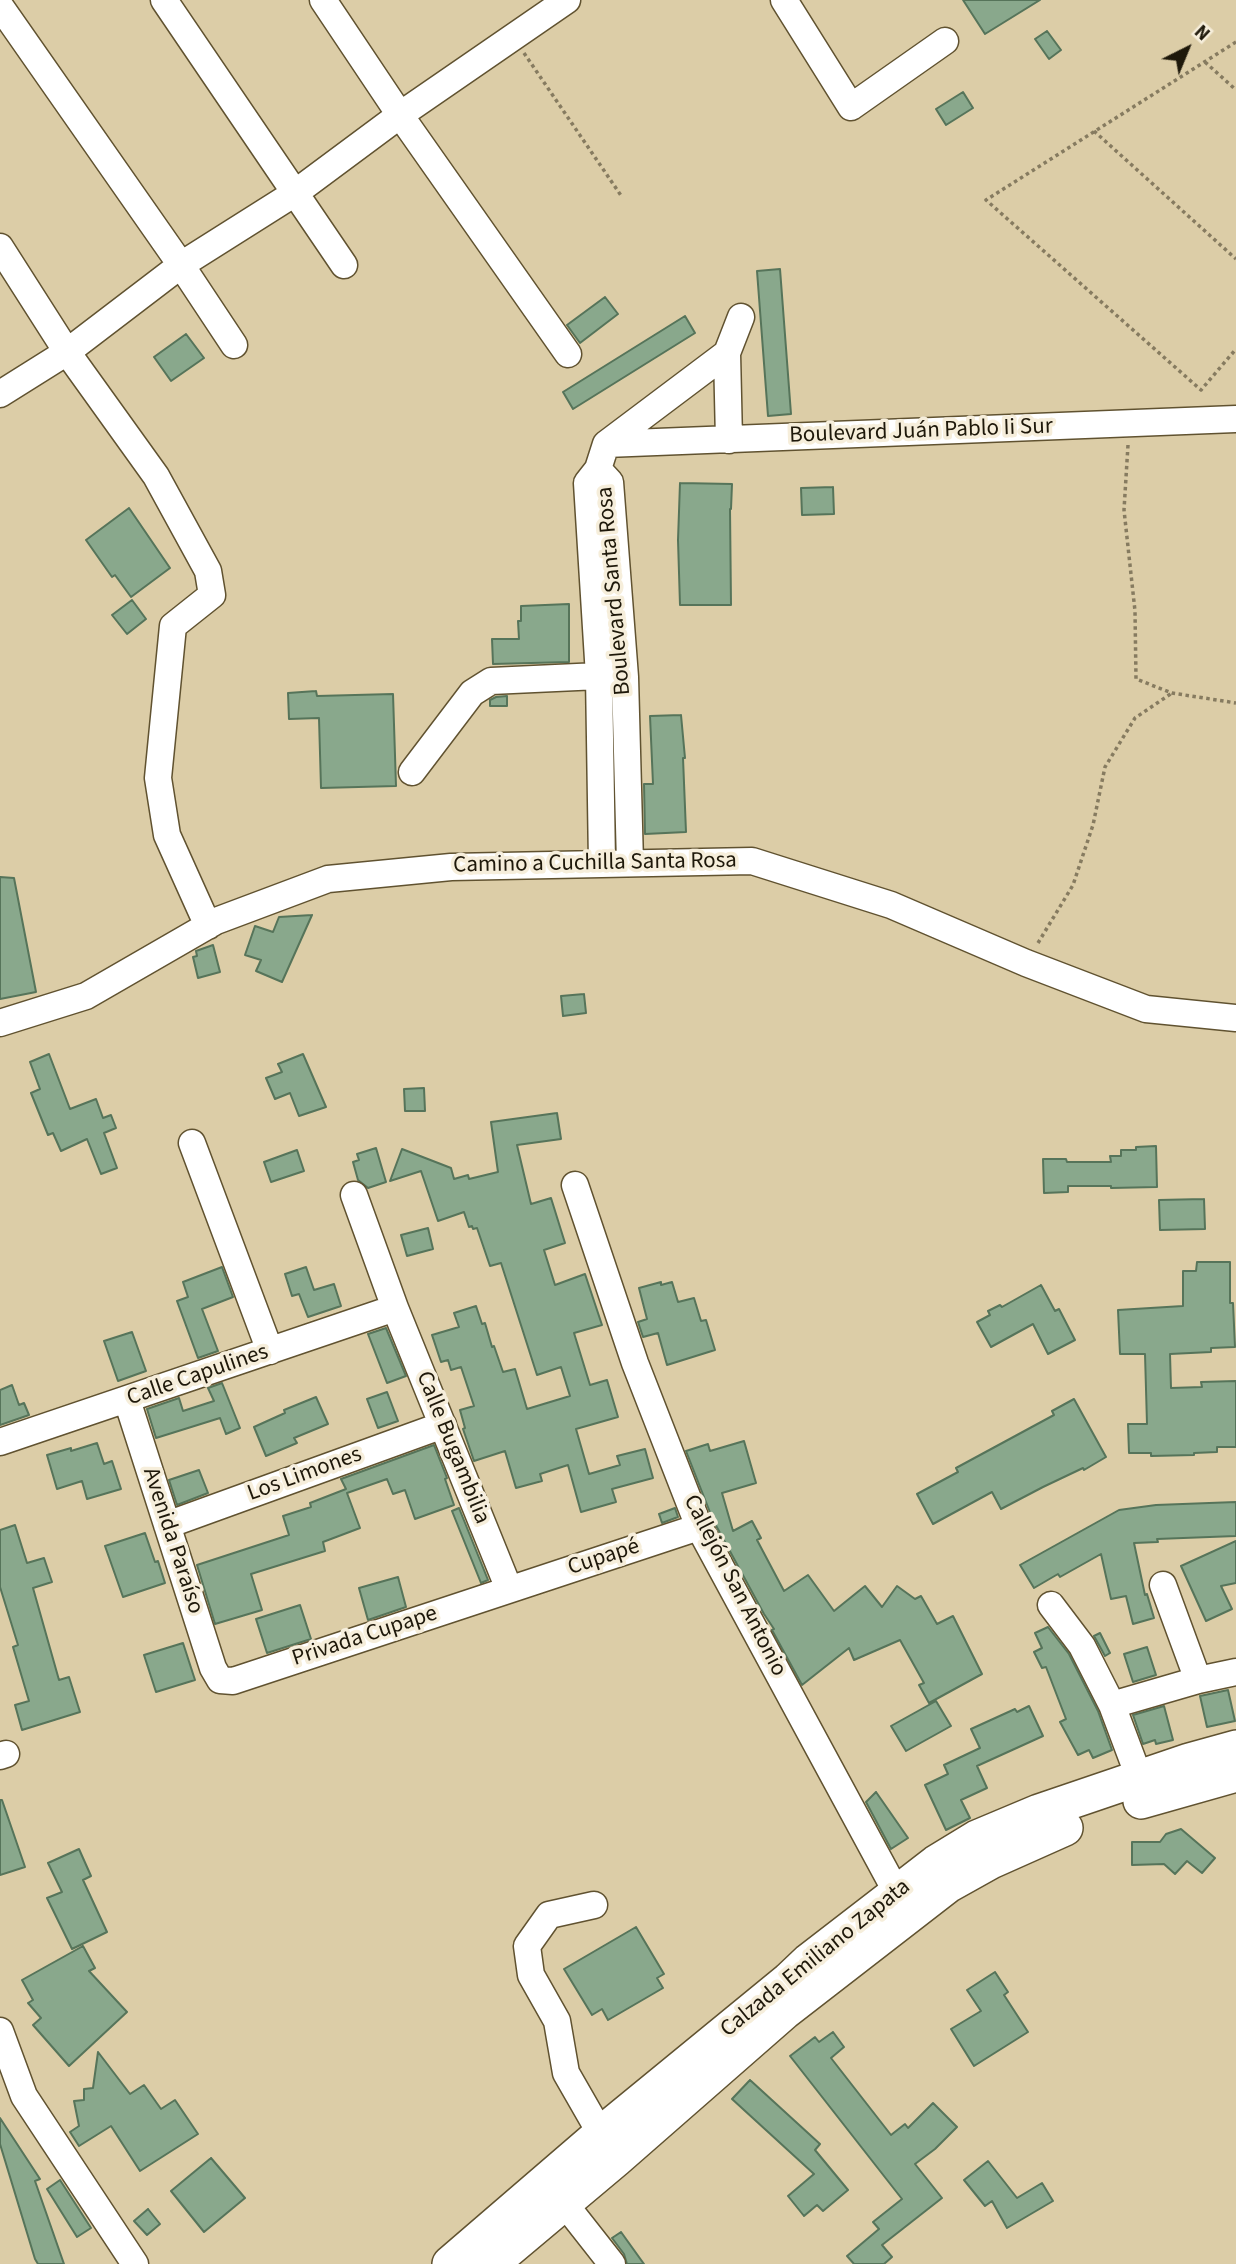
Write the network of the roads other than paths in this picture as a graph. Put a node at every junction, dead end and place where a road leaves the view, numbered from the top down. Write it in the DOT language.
graph roads {
  1 [pos="164,0"];
  2 [pos="323,0"];
  3 [pos="567,0"];
  4 [pos="784,0"];
  5 [pos="0,6"];
  6 [pos="945,41"];
  7 [pos="400,115"];
  8 [pos="295,193"];
  9 [pos="0,247"];
  10 [pos="181,265"];
  11 [pos="344,265"];
  12 [pos="741,317"];
  13 [pos="234,345"];
  14 [pos="67,352"];
  15 [pos="727,353"];
  16 [pos="568,354"];
  17 [pos="0,394"];
  18 [pos="1236,419"];
  19 [pos="729,440"];
  20 [pos="602,457"];
  21 [pos="598,676"];
  22 [pos="625,677"];
  23 [pos="412,772"];
  24 [pos="602,863"];
  25 [pos="630,863"];
  26 [pos="208,926"];
  27 [pos="1236,1018"];
  28 [pos="0,1023"];
  29 [pos="192,1143"];
  30 [pos="575,1185"];
  31 [pos="354,1195"];
  32 [pos="395,1308"];
  33 [pos="270,1351"];
  34 [pos="127,1400"];
  35 [pos="443,1425"];
  36 [pos="0,1442"];
  37 [pos="167,1525"];
  38 [pos="699,1527"];
  39 [pos="1163,1585"];
  40 [pos="509,1589"];
  41 [pos="1051,1605"];
  42 [pos="1236,1672"];
  43 [pos="220,1680"];
  44 [pos="1198,1680"];
  45 [pos="1112,1705"];
  46 [pos="1236,1748"];
  47 [pos="1236,1774"];
  48 [pos="1139,1777"];
  49 [pos="897,1893"];
  50 [pos="594,1905"];
  51 [pos="0,2031"];
  52 [pos="601,2134"];
  53 [pos="564,2203"];
  54 [pos="506,2259"];
  55 [pos="135,2264"];
  56 [pos="450,2264"];
  57 [pos="612,2264"];
  1 -- 8 [label="street"];
  2 -- 7 [label="street"];
  3 -- 7 [label="street"];
  4 -- 6 [label="street"];
  5 -- 10 [label="street"];
  7 -- 8 [label="street"];
  7 -- 16 [label="street"];
  8 -- 10 [label="street"];
  8 -- 11 [label="street"];
  9 -- 14 [label="street"];
  10 -- 13 [label="street"];
  10 -- 14 [label="street"];
  12 -- 15 [label="street"];
  14 -- 17 [label="street"];
  14 -- 26 [label="street"];
  15 -- 19 [label="street"];
  15 -- 20 [label="street"];
  18 -- 19 [label="street, Boulevard Juán Pablo Ii Sur"];
  19 -- 20 [label="street, Boulevard Juán Pablo Ii Sur"];
  20 -- 21 [label="street, Boulevard Santa Rosa"];
  20 -- 22 [label="street, Boulevard Santa Rosa"];
  21 -- 22 [label="street"];
  21 -- 23 [label="street"];
  21 -- 24 [label="street, Boulevard Santa Rosa"];
  22 -- 25 [label="street, Boulevard Santa Rosa"];
  24 -- 25 [label="street, Camino a Cuchilla Santa Rosa"];
  24 -- 26 [label="street, Camino a Cuchilla Santa Rosa"];
  25 -- 27 [label="street, Camino a Cuchilla Santa Rosa"];
  26 -- 28 [label="street, Camino a Cuchilla Santa Rosa"];
  29 -- 33 [label="street"];
  30 -- 38 [label="street, Callejón San Antonio"];
  31 -- 32 [label="street, Calle Bugambilia"];
  32 -- 33 [label="street, Calle Capulines"];
  32 -- 35 [label="street, Calle Bugambilia"];
  33 -- 34 [label="street, Calle Capulines"];
  34 -- 36 [label="street, Calle Capulines"];
  34 -- 37 [label="street, Avenida Paraíso"];
  35 -- 37 [label="street, Los Limones"];
  35 -- 40 [label="street, Calle Bugambilia"];
  37 -- 43 [label="street, Avenida Paraíso"];
  38 -- 40 [label="street, Cupapé"];
  38 -- 49 [label="street, Callejón San Antonio"];
  39 -- 44 [label="street"];
  40 -- 43 [label="street, Privada Cupape"];
  41 -- 45 [label="street"];
  42 -- 44 [label="street"];
  44 -- 45 [label="street"];
  45 -- 48 [label="street"];
  46 -- 48 [label="main road, Calzada Emiliano Zapata"];
  47 -- 53 [label="main road, Calzada Emiliano Zapata"];
  48 -- 49 [label="main road, Calzada Emiliano Zapata"];
  49 -- 52 [label="main road, Calzada Emiliano Zapata"];
  50 -- 52 [label="street"];
  51 -- 55 [label="street"];
  52 -- 56 [label="main road, Calzada Emiliano Zapata"];
  53 -- 54 [label="main road, Calzada Emiliano Zapata"];
  53 -- 57 [label="street"];
}
